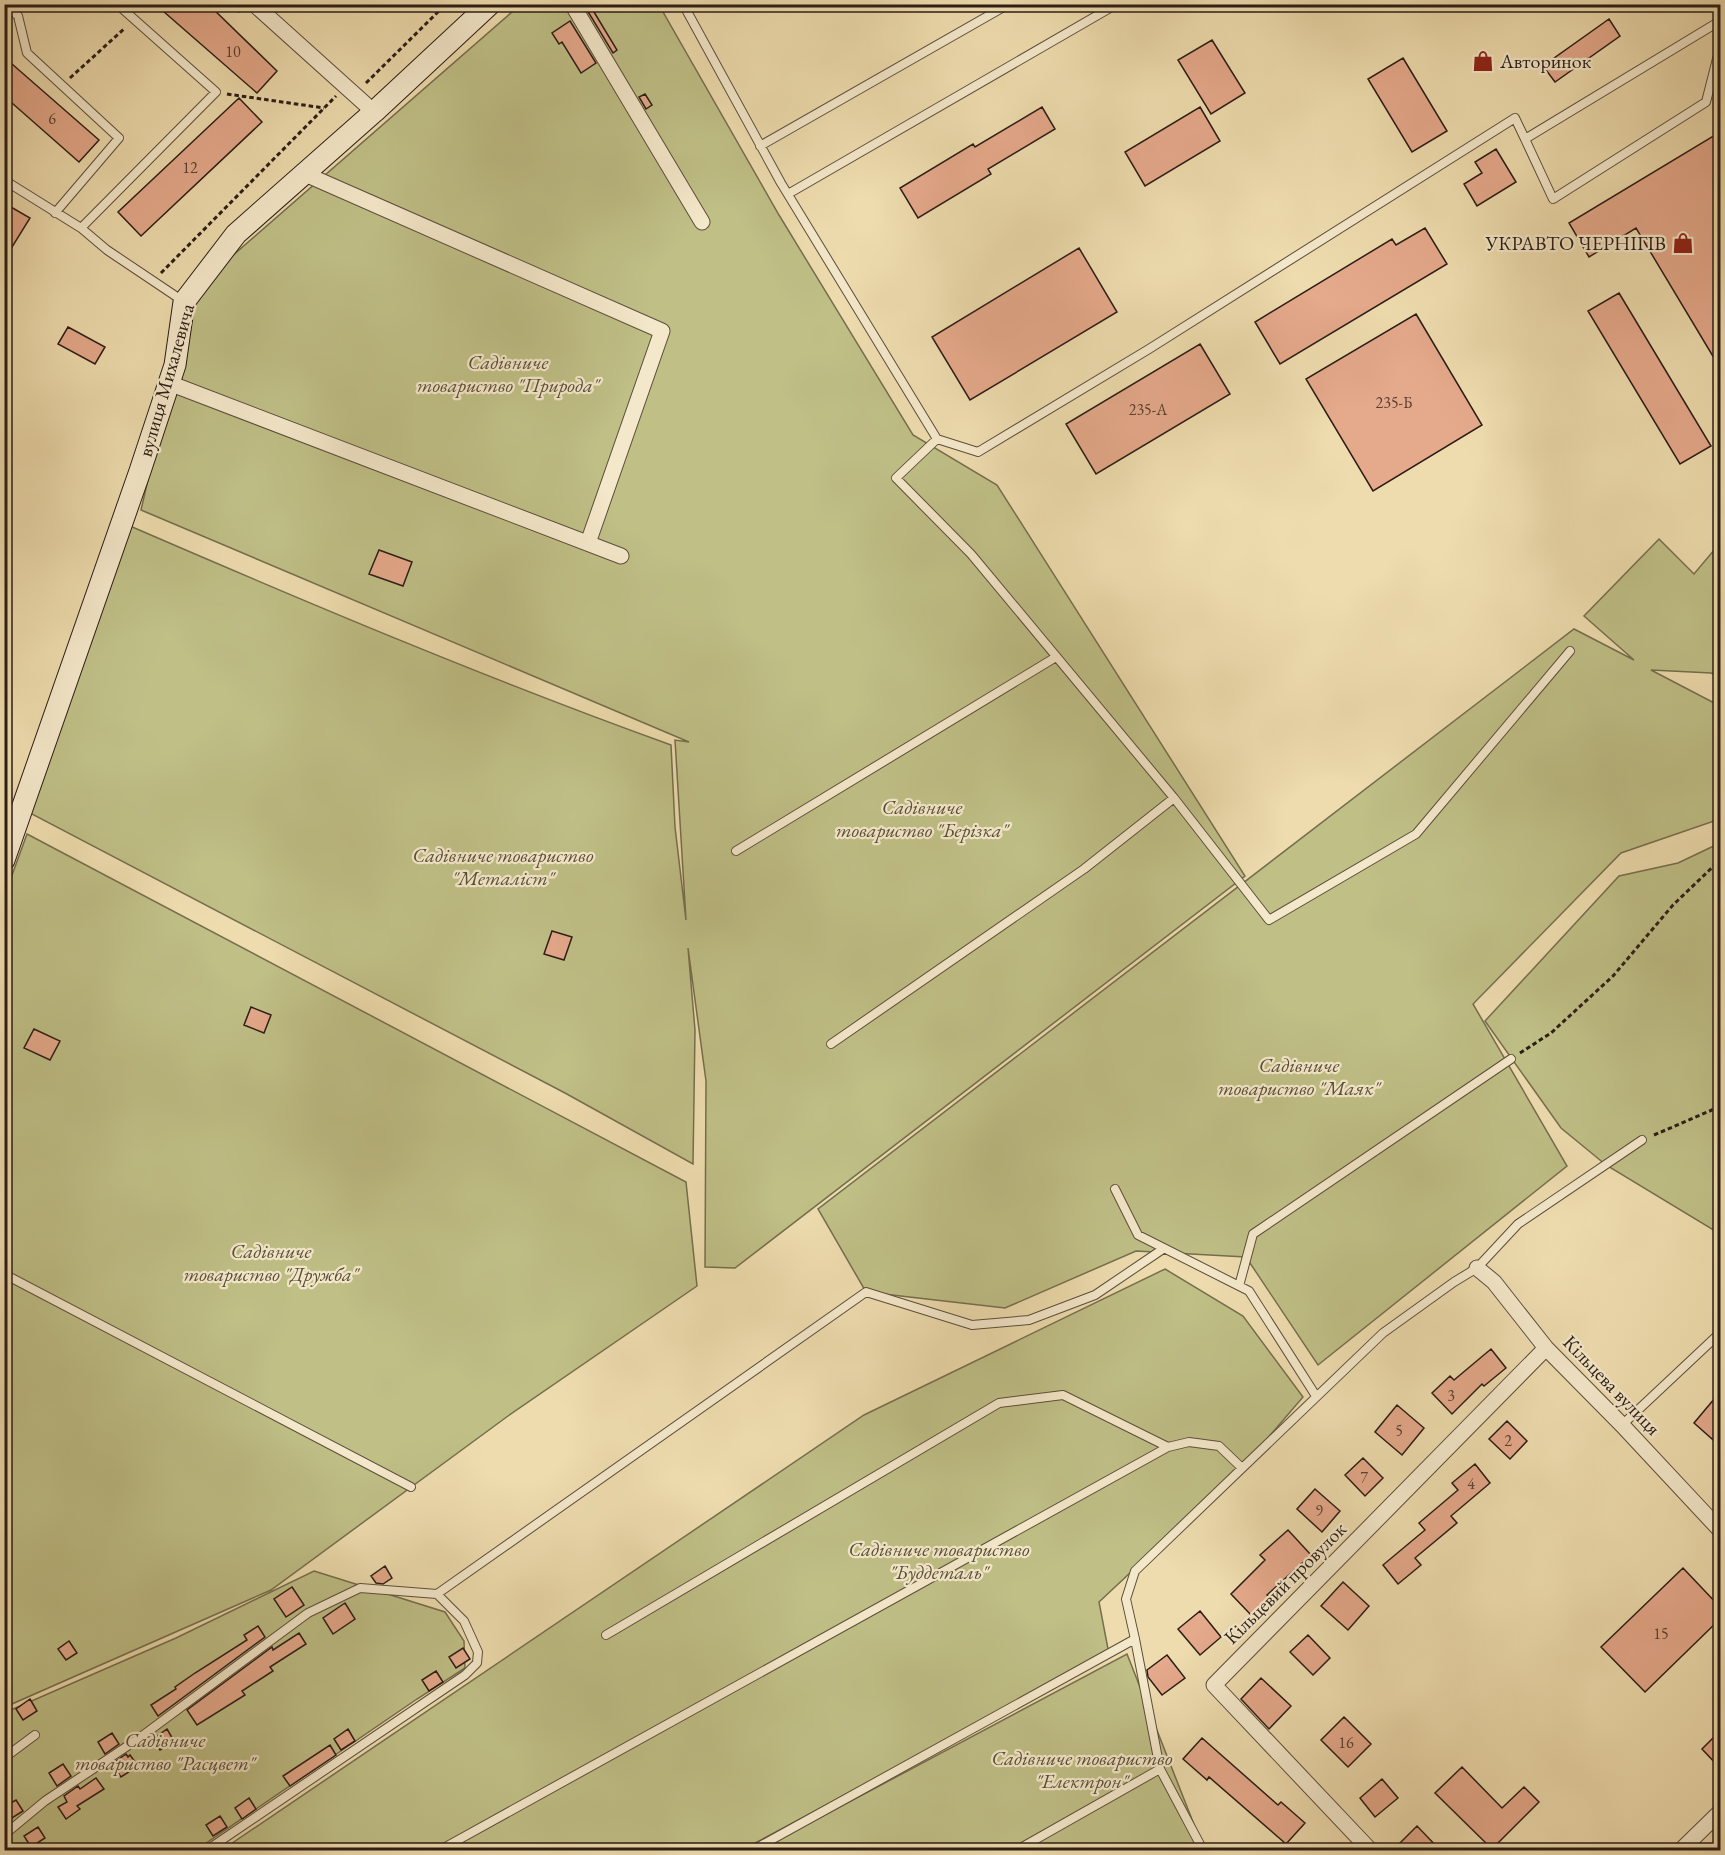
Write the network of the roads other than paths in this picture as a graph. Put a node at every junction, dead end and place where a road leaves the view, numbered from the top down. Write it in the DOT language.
graph roads {
  1 [pos="5,4"];
  2 [pos="117,4"];
  3 [pos="254,4"];
  4 [pos="490,4"];
  5 [pos="572,4"];
  6 [pos="683,4"];
  7 [pos="1009,4"];
  8 [pos="1099,4"];
  9 [pos="1117,4"];
  10 [pos="1104,12"];
  11 [pos="1720,21"];
  12 [pos="1720,47"];
  13 [pos="374,112"];
  14 [pos="1525,139"];
  15 [pos="760,146"];
  16 [pos="305,174"];
  17 [pos="4,180"];
  18 [pos="788,194"];
  19 [pos="55,213"];
  20 [pos="702,222"];
  21 [pos="81,228"];
  22 [pos="184,302"];
  23 [pos="169,383"];
  24 [pos="937,439"];
  25 [pos="588,543"];
  26 [pos="621,556"];
  27 [pos="1570,651"];
  28 [pos="1056,657"];
  29 [pos="1173,798"];
  30 [pos="12,812"];
  31 [pos="736,850"];
  32 [pos="4,860"];
  33 [pos="831,1044"];
  34 [pos="1511,1059"];
  35 [pos="1642,1140"];
  36 [pos="1115,1189"];
  37 [pos="1163,1249"];
  38 [pos="1477,1268"];
  39 [pos="4,1274"];
  40 [pos="1239,1286"];
  41 [pos="1720,1333"];
  42 [pos="1546,1348"];
  43 [pos="1316,1396"];
  44 [pos="1622,1425"];
  45 [pos="1168,1447"];
  46 [pos="1242,1468"];
  47 [pos="411,1487"];
  48 [pos="1720,1530"];
  49 [pos="437,1594"];
  50 [pos="606,1635"];
  51 [pos="1136,1639"];
  52 [pos="35,1735"];
  53 [pos="4,1758"];
  54 [pos="1160,1769"];
  55 [pos="1720,1812"];
  56 [pos="4,1835"];
  57 [pos="207,1851"];
  58 [pos="440,1851"];
  59 [pos="753,1851"];
  60 [pos="1017,1851"];
  61 [pos="1203,1851"];
  62 [pos="1370,1851"];
  63 [pos="1681,1851"];
  1 -- 19 [label="lane"];
  2 -- 21 [label="lane"];
  3 -- 13 [label="street"];
  4 -- 13 [label="street, вулиця Михалевича"];
  5 -- 20 [label="street"];
  6 -- 15 [label="lane"];
  7 -- 15 [label="lane"];
  8 -- 10 [label="lane"];
  9 -- 10 [label="lane"];
  10 -- 18 [label="lane"];
  11 -- 14 [label="lane"];
  12 -- 14 [label="lane"];
  13 -- 16 [label="street, вулиця Михалевича"];
  14 -- 24 [label="lane"];
  15 -- 18 [label="lane"];
  16 -- 22 [label="street, вулиця Михалевича"];
  16 -- 25 [label="street"];
  17 -- 19 [label="lane"];
  18 -- 24 [label="lane"];
  19 -- 21 [label="lane"];
  21 -- 22 [label="lane"];
  22 -- 23 [label="street, вулиця Михалевича"];
  23 -- 25 [label="street"];
  23 -- 30 [label="street, вулиця Михалевича"];
  24 -- 28 [label="lane"];
  25 -- 26 [label="street"];
  27 -- 29 [label="lane"];
  28 -- 29 [label="lane"];
  28 -- 31 [label="lane"];
  29 -- 33 [label="lane"];
  30 -- 32 [label="street, вулиця Михалевича"];
  34 -- 40 [label="lane"];
  35 -- 38 [label="lane"];
  36 -- 37 [label="lane"];
  37 -- 40 [label="lane"];
  37 -- 49 [label="lane"];
  38 -- 42 [label="street, Кільцева вулиця"];
  38 -- 43 [label="lane"];
  39 -- 47 [label="lane"];
  40 -- 43 [label="lane"];
  41 -- 44 [label="lane"];
  42 -- 44 [label="street, Кільцева вулиця"];
  42 -- 62 [label="street, Кільцевий провулок"];
  43 -- 46 [label="lane"];
  44 -- 48 [label="street, Кільцева вулиця"];
  45 -- 46 [label="lane"];
  45 -- 50 [label="lane"];
  45 -- 58 [label="lane"];
  46 -- 51 [label="lane"];
  49 -- 56 [label="lane"];
  49 -- 57 [label="lane"];
  51 -- 54 [label="lane"];
  51 -- 59 [label="lane"];
  52 -- 53 [label="lane"];
  54 -- 60 [label="lane"];
  54 -- 61 [label="lane"];
  55 -- 63 [label="street"];
}
